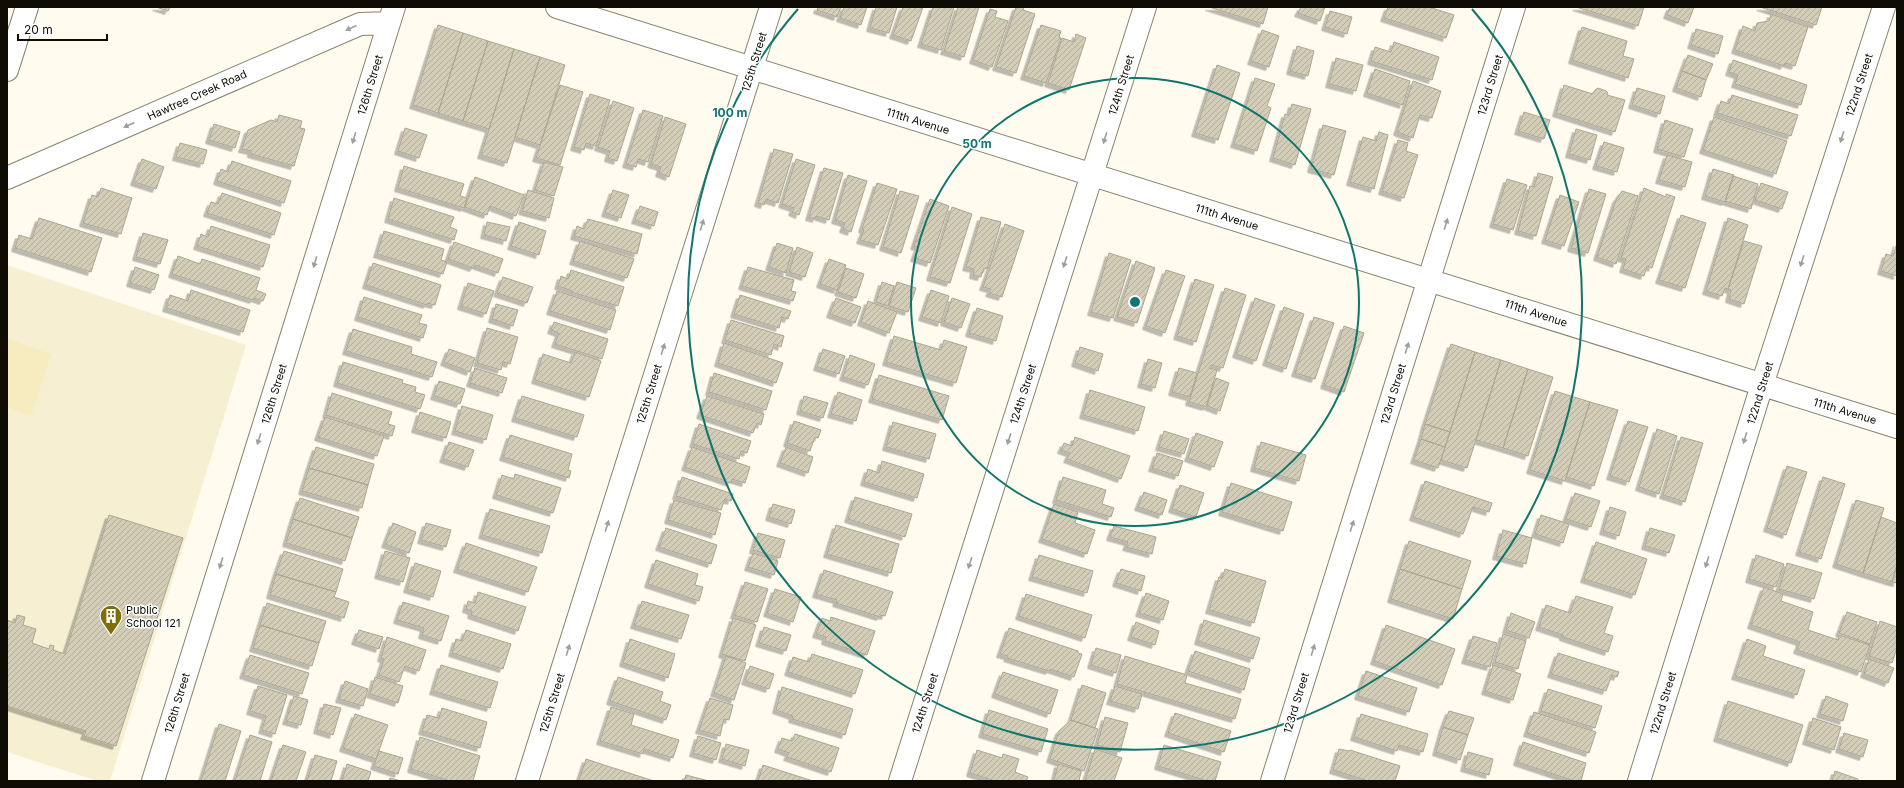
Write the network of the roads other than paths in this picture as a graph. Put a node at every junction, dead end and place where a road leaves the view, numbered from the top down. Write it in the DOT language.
graph roads {
  1 [pos="27,7"];
  2 [pos="557,7"];
  3 [pos="771,7"];
  4 [pos="1145,7"];
  5 [pos="1514,7"];
  6 [pos="1884,7"];
  7 [pos="392,15"];
  8 [pos="752,69"];
  9 [pos="7,70"];
  10 [pos="1093,176"];
  11 [pos="7,178"];
  12 [pos="1429,279"];
  13 [pos="1762,385"];
  14 [pos="1897,427"];
  15 [pos="153,781"];
  16 [pos="527,781"];
  17 [pos="900,781"];
  18 [pos="1272,781"];
  19 [pos="1639,781"];
  1 -- 9 [label="street"];
  2 -- 8 [label="street, 111th Avenue"];
  3 -- 8 [label="street, 125th Street"];
  4 -- 10 [label="street, 124th Street, one-way"];
  12 -- 5 [label="street, 123rd Street, one-way"];
  6 -- 13 [label="street, 122nd Street, one-way"];
  7 -- 11 [label="street, Hawtree Creek Road, one-way"];
  7 -- 15 [label="street, 126th Street, one-way"];
  8 -- 10 [label="street, 111th Avenue"];
  16 -- 8 [label="street, 125th Street, one-way"];
  10 -- 12 [label="street, 111th Avenue"];
  10 -- 17 [label="street, 124th Street, one-way"];
  12 -- 13 [label="street, 111th Avenue"];
  18 -- 12 [label="street, 123rd Street, one-way"];
  13 -- 14 [label="street, 111th Avenue"];
  13 -- 19 [label="street, 122nd Street, one-way"];
}
